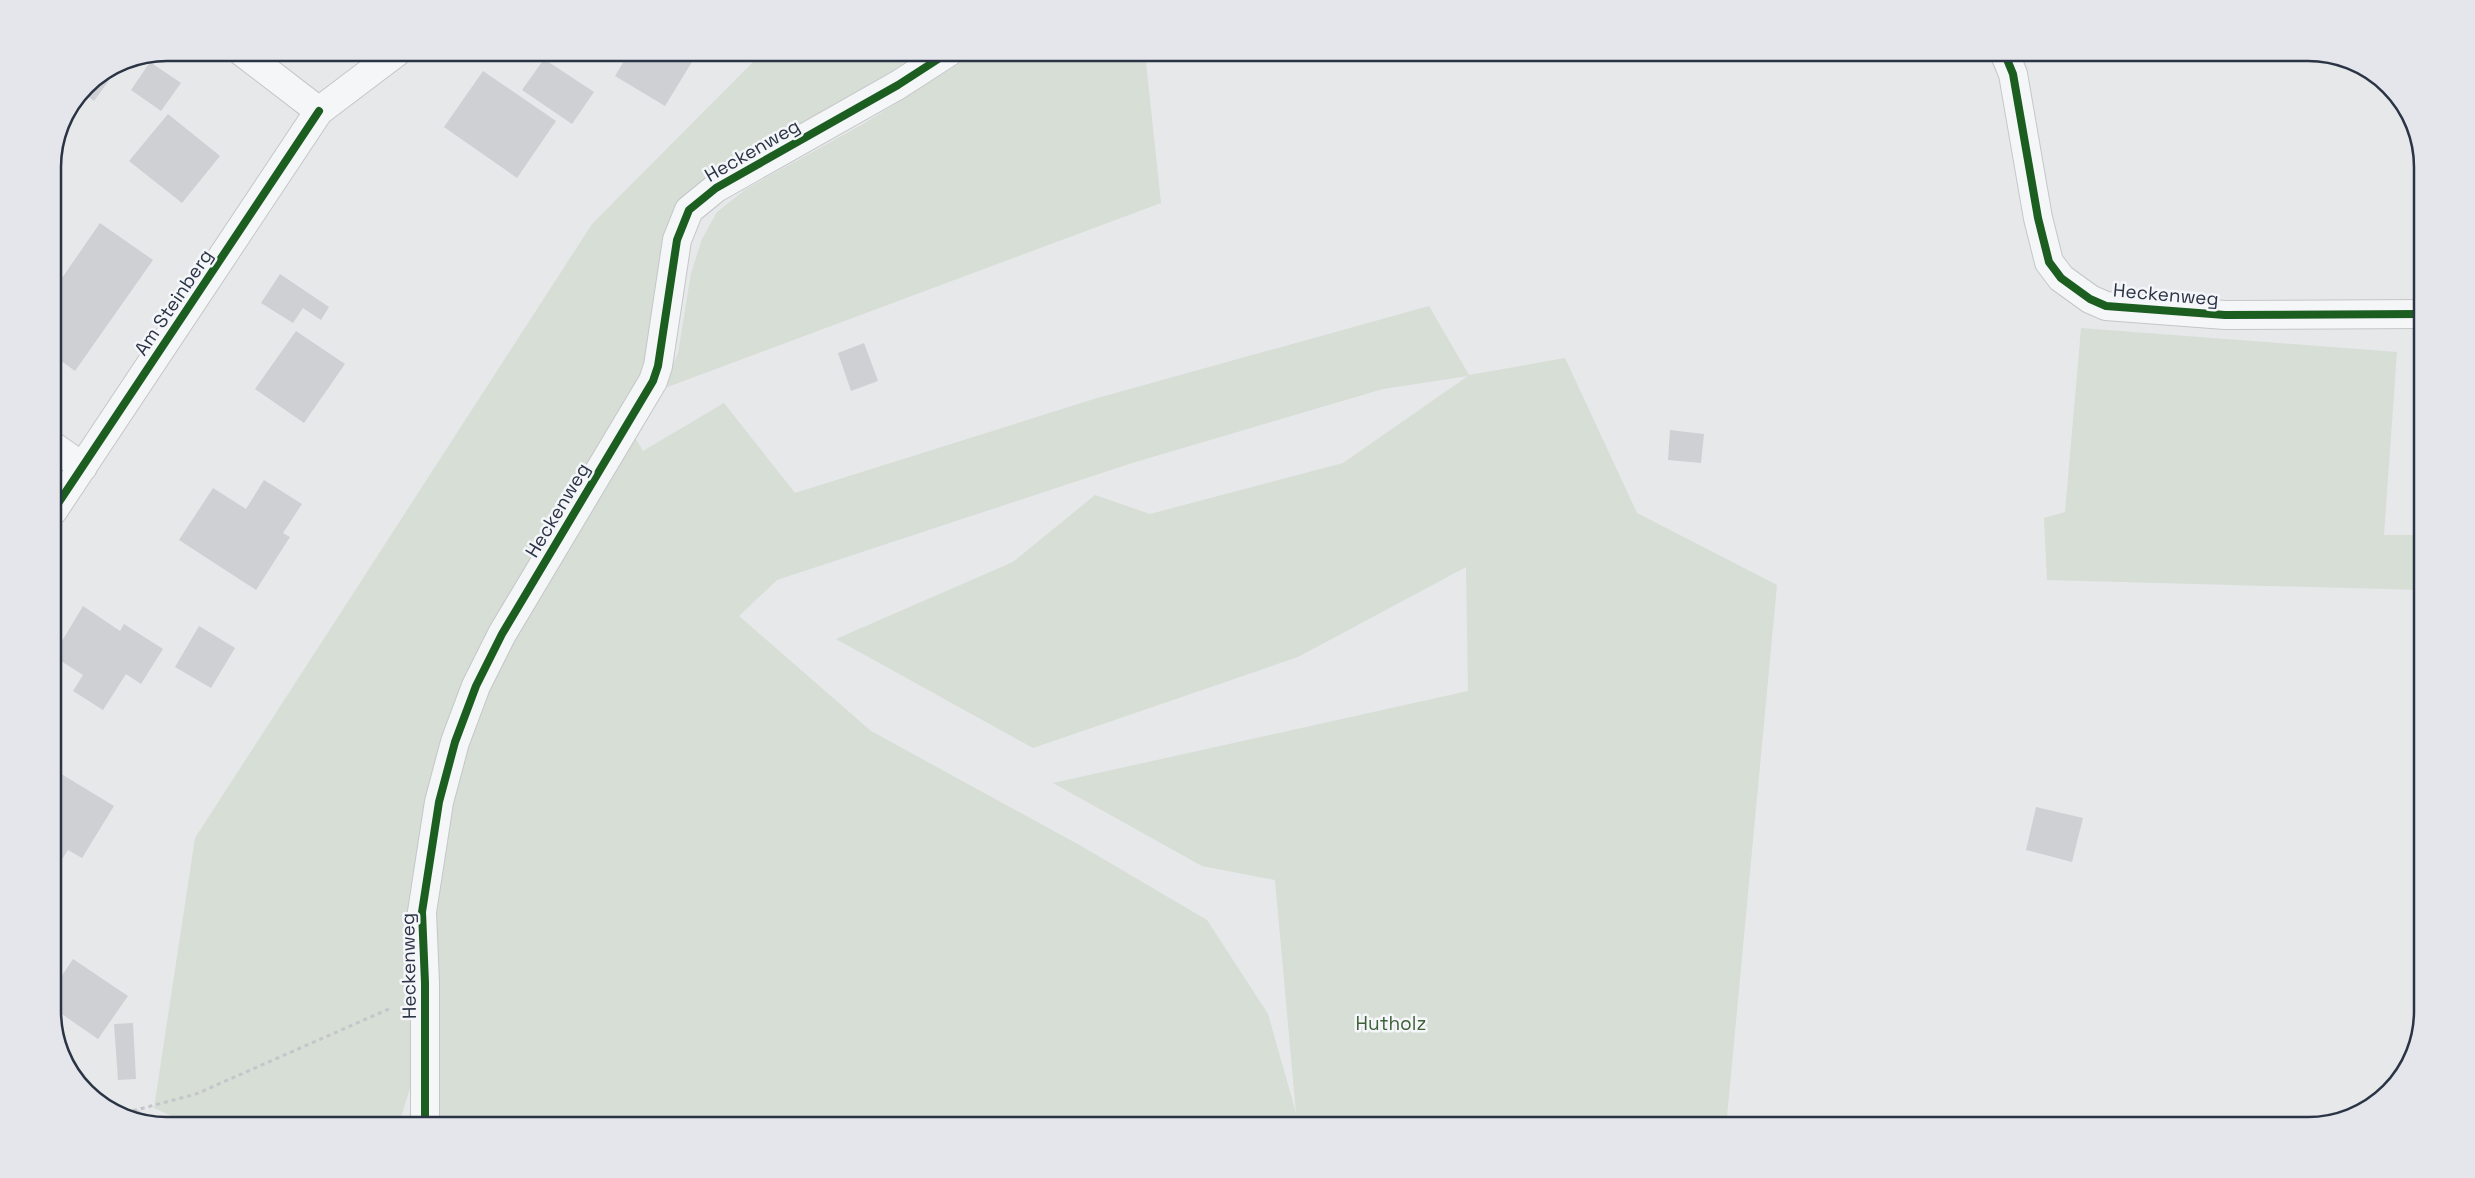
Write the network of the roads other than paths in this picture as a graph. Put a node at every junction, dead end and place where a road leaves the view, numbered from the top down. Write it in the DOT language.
graph roads {
  1 [pos="254,61"];
  2 [pos="385,61"];
  3 [pos="935,61"];
  4 [pos="2008,61"];
  5 [pos="319,111"];
  6 [pos="2414,314"];
  7 [pos="61,452"];
  8 [pos="83,467"];
  9 [pos="61,499"];
  10 [pos="426,1117"];
  1 -- 5 [label="street"];
  2 -- 5 [label="street, Am Steinberg"];
  3 -- 10 [label="street, Heckenweg"];
  4 -- 6 [label="street, Heckenweg"];
  5 -- 8 [label="street, Am Steinberg"];
  7 -- 8 [label="street"];
  8 -- 9 [label="street, Am Steinberg"];
}
